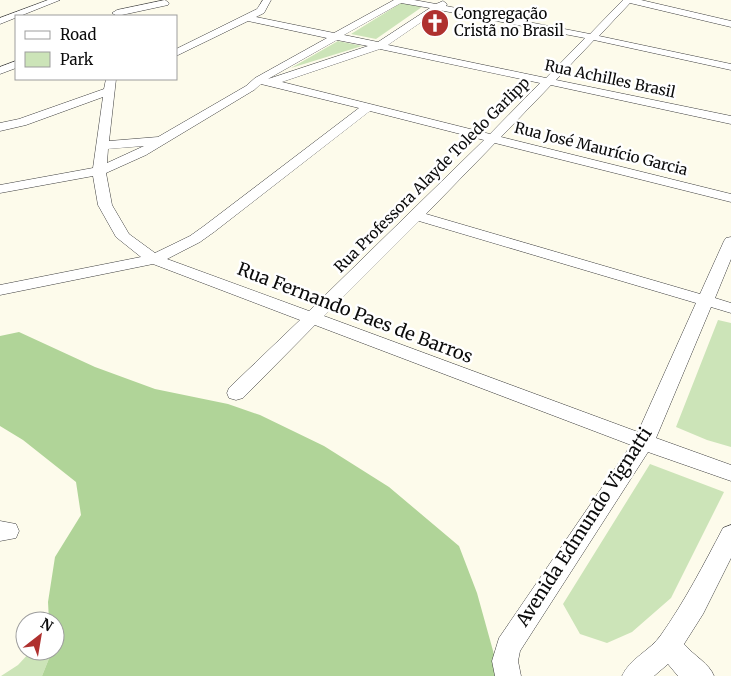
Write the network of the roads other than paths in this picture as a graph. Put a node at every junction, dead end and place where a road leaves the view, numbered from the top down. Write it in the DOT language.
graph roads {
  1 [pos="56,0"];
  2 [pos="267,0"];
  3 [pos="400,0"];
  4 [pos="447,0"];
  5 [pos="629,0"];
  6 [pos="111,2"];
  7 [pos="169,2"];
  8 [pos="439,7"];
  9 [pos="15,15"];
  10 [pos="16,15"];
  11 [pos="117,15"];
  12 [pos="139,15"];
  13 [pos="248,18"];
  14 [pos="0,21"];
  15 [pos="731,24"];
  16 [pos="337,37"];
  17 [pos="592,37"];
  18 [pos="379,46"];
  19 [pos="178,52"];
  20 [pos="15,64"];
  21 [pos="731,67"];
  22 [pos="0,71"];
  23 [pos="549,82"];
  24 [pos="259,84"];
  25 [pos="112,88"];
  26 [pos="60,108"];
  27 [pos="367,108"];
  28 [pos="731,120"];
  29 [pos="0,128"];
  30 [pos="165,138"];
  31 [pos="491,139"];
  32 [pos="103,145"];
  33 [pos="99,171"];
  34 [pos="0,189"];
  35 [pos="731,198"];
  36 [pos="416,216"];
  37 [pos="731,241"];
  38 [pos="154,259"];
  39 [pos="0,290"];
  40 [pos="706,300"];
  41 [pos="731,308"];
  42 [pos="311,318"];
  43 [pos="236,393"];
  44 [pos="644,442"];
  45 [pos="731,473"];
  46 [pos="731,535"];
  47 [pos="669,646"];
  48 [pos="508,676"];
  49 [pos="636,676"];
  50 [pos="701,676"];
  1 -- 10 [label="street"];
  2 -- 13 [label="street"];
  3 -- 8 [label="street"];
  3 -- 16 [label="street"];
  4 -- 8 [label="street"];
  5 -- 15 [label="street"];
  5 -- 17 [label="street, Rua Professora Alayde Toledo Garlipp"];
  6 -- 11 [label="street"];
  7 -- 11 [label="street"];
  7 -- 12 [label="street"];
  8 -- 17 [label="street"];
  8 -- 18 [label="street"];
  9 -- 14 [label="street"];
  13 -- 16 [label="street, Rua Achilles Brasil"];
  13 -- 19 [label="street"];
  16 -- 18 [label="street, Rua Achilles Brasil"];
  16 -- 24 [label="street"];
  17 -- 21 [label="street"];
  17 -- 23 [label="street, Rua Professora Alayde Toledo Garlipp"];
  18 -- 23 [label="street, Rua Achilles Brasil"];
  18 -- 24 [label="street"];
  20 -- 22 [label="street"];
  23 -- 28 [label="street, Rua Achilles Brasil"];
  23 -- 31 [label="street, Rua Professora Alayde Toledo Garlipp"];
  24 -- 27 [label="street, Rua José Maurício Garcia"];
  24 -- 30 [label="street"];
  25 -- 26 [label="street"];
  25 -- 26 [label="street"];
  25 -- 32 [label="street, Rua Fernando Paes de Barros"];
  26 -- 29 [label="street"];
  27 -- 31 [label="street, Rua José Maurício Garcia"];
  27 -- 38 [label="street"];
  30 -- 32 [label="street"];
  30 -- 33 [label="street"];
  31 -- 35 [label="street, Rua José Maurício Garcia"];
  31 -- 36 [label="street, Rua Professora Alayde Toledo Garlipp"];
  32 -- 33 [label="street, Rua Fernando Paes de Barros"];
  33 -- 34 [label="street"];
  33 -- 38 [label="street, Rua Fernando Paes de Barros"];
  36 -- 40 [label="street"];
  36 -- 42 [label="street, Rua Professora Alayde Toledo Garlipp"];
  37 -- 40 [label="street, Avenida Edmundo Vignatti"];
  38 -- 39 [label="street"];
  38 -- 42 [label="street, Rua Fernando Paes de Barros"];
  40 -- 41 [label="street"];
  40 -- 44 [label="street, Avenida Edmundo Vignatti"];
  42 -- 43 [label="street, Rua Professora Alayde Toledo Garlipp"];
  42 -- 44 [label="street, Rua Fernando Paes de Barros"];
  44 -- 45 [label="street, Rua Fernando Paes de Barros"];
  44 -- 48 [label="street, Avenida Edmundo Vignatti"];
  46 -- 47 [label="street"];
  47 -- 49 [label="street"];
  47 -- 50 [label="street"];
}
